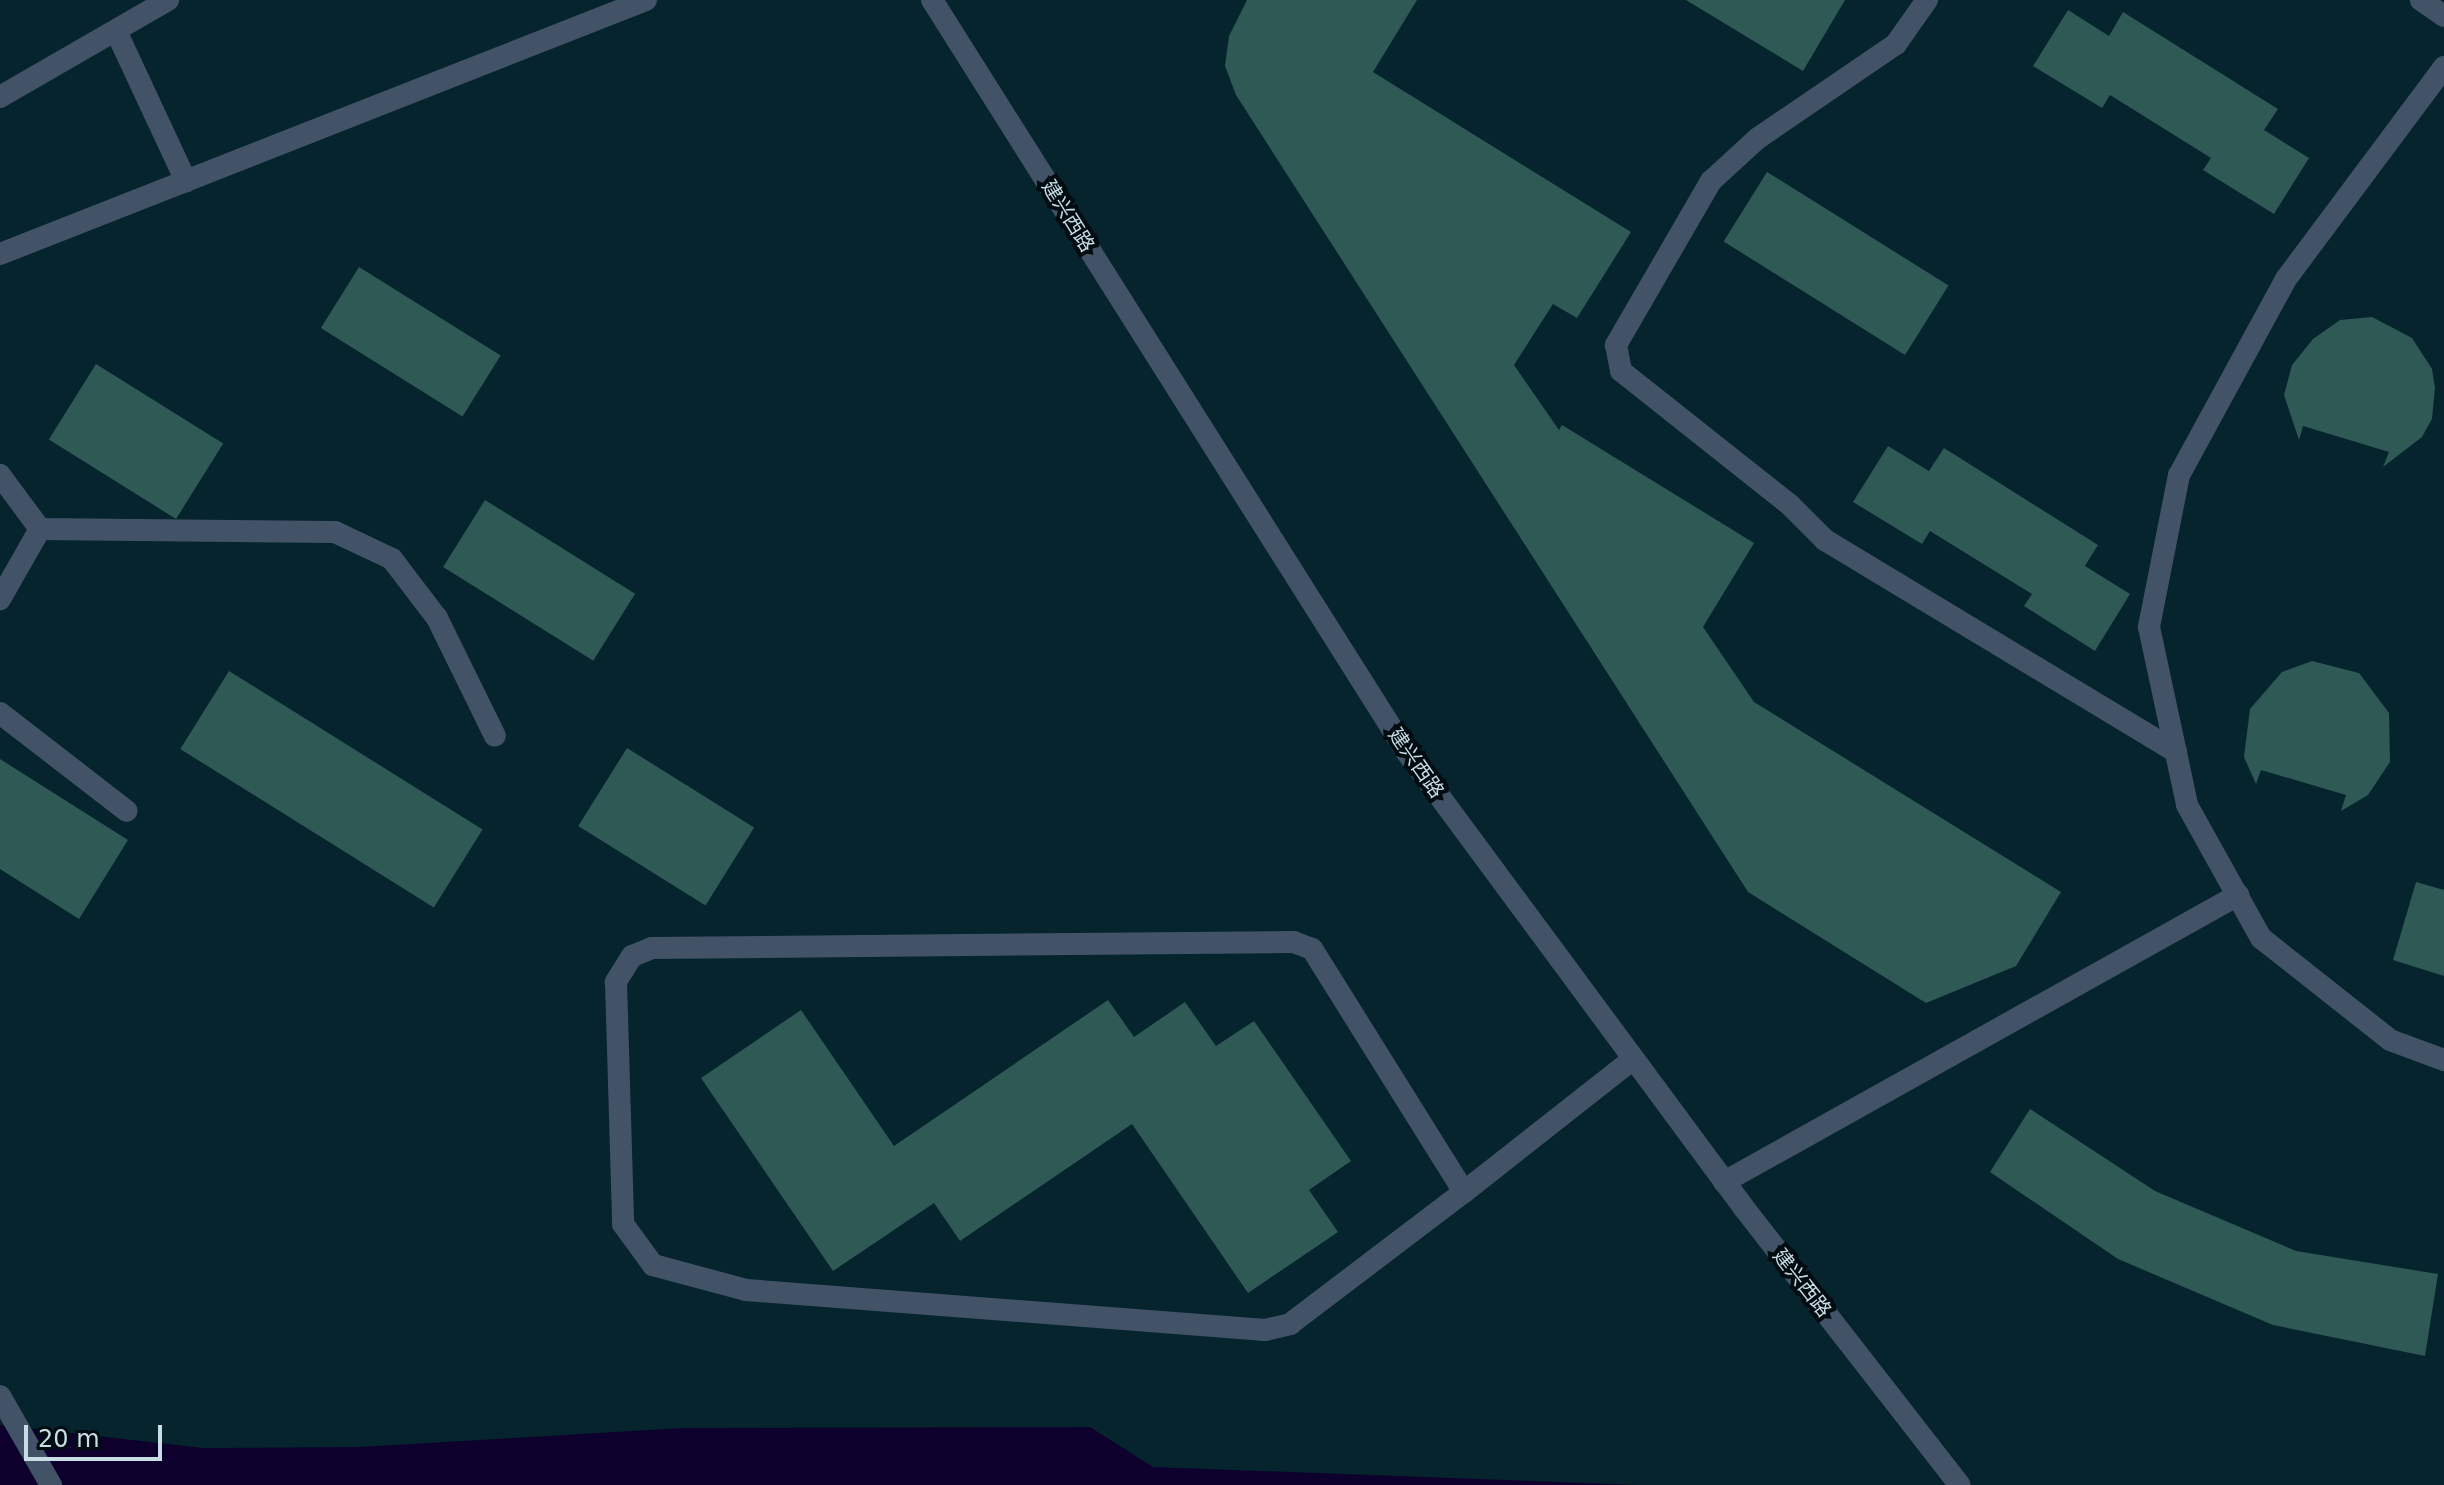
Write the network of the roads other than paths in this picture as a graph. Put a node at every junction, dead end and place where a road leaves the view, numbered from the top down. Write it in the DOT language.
graph roads {
  1 [pos="168,0"];
  2 [pos="646,0"];
  3 [pos="932,0"];
  4 [pos="1927,0"];
  5 [pos="2421,0"];
  6 [pos="2444,16"];
  7 [pos="116,31"];
  8 [pos="2444,67"];
  9 [pos="0,97"];
  10 [pos="186,181"];
  11 [pos="0,254"];
  12 [pos="0,475"];
  13 [pos="40,529"];
  14 [pos="0,599"];
  15 [pos="0,713"];
  16 [pos="495,736"];
  17 [pos="2176,752"];
  18 [pos="127,811"];
  19 [pos="2238,895"];
  20 [pos="1633,1059"];
  21 [pos="2444,1060"];
  22 [pos="1724,1182"];
  23 [pos="1464,1192"];
  24 [pos="0,1396"];
  25 [pos="51,1485"];
  26 [pos="1960,1485"];
  1 -- 7 [label="street"];
  2 -- 10 [label="street"];
  3 -- 20 [label="street, 建兴西路"];
  4 -- 17 [label="street"];
  5 -- 6 [label="street"];
  7 -- 9 [label="street"];
  7 -- 10 [label="street"];
  8 -- 17 [label="street"];
  10 -- 11 [label="street"];
  12 -- 13 [label="street"];
  13 -- 14 [label="street"];
  13 -- 16 [label="street"];
  15 -- 18 [label="street"];
  17 -- 19 [label="street"];
  19 -- 21 [label="street"];
  19 -- 22 [label="street"];
  20 -- 22 [label="street, 建兴西路"];
  20 -- 23 [label="street"];
  22 -- 26 [label="street, 建兴西路"];
  23 -- 23 [label="street"];
  24 -- 25 [label="street"];
}
